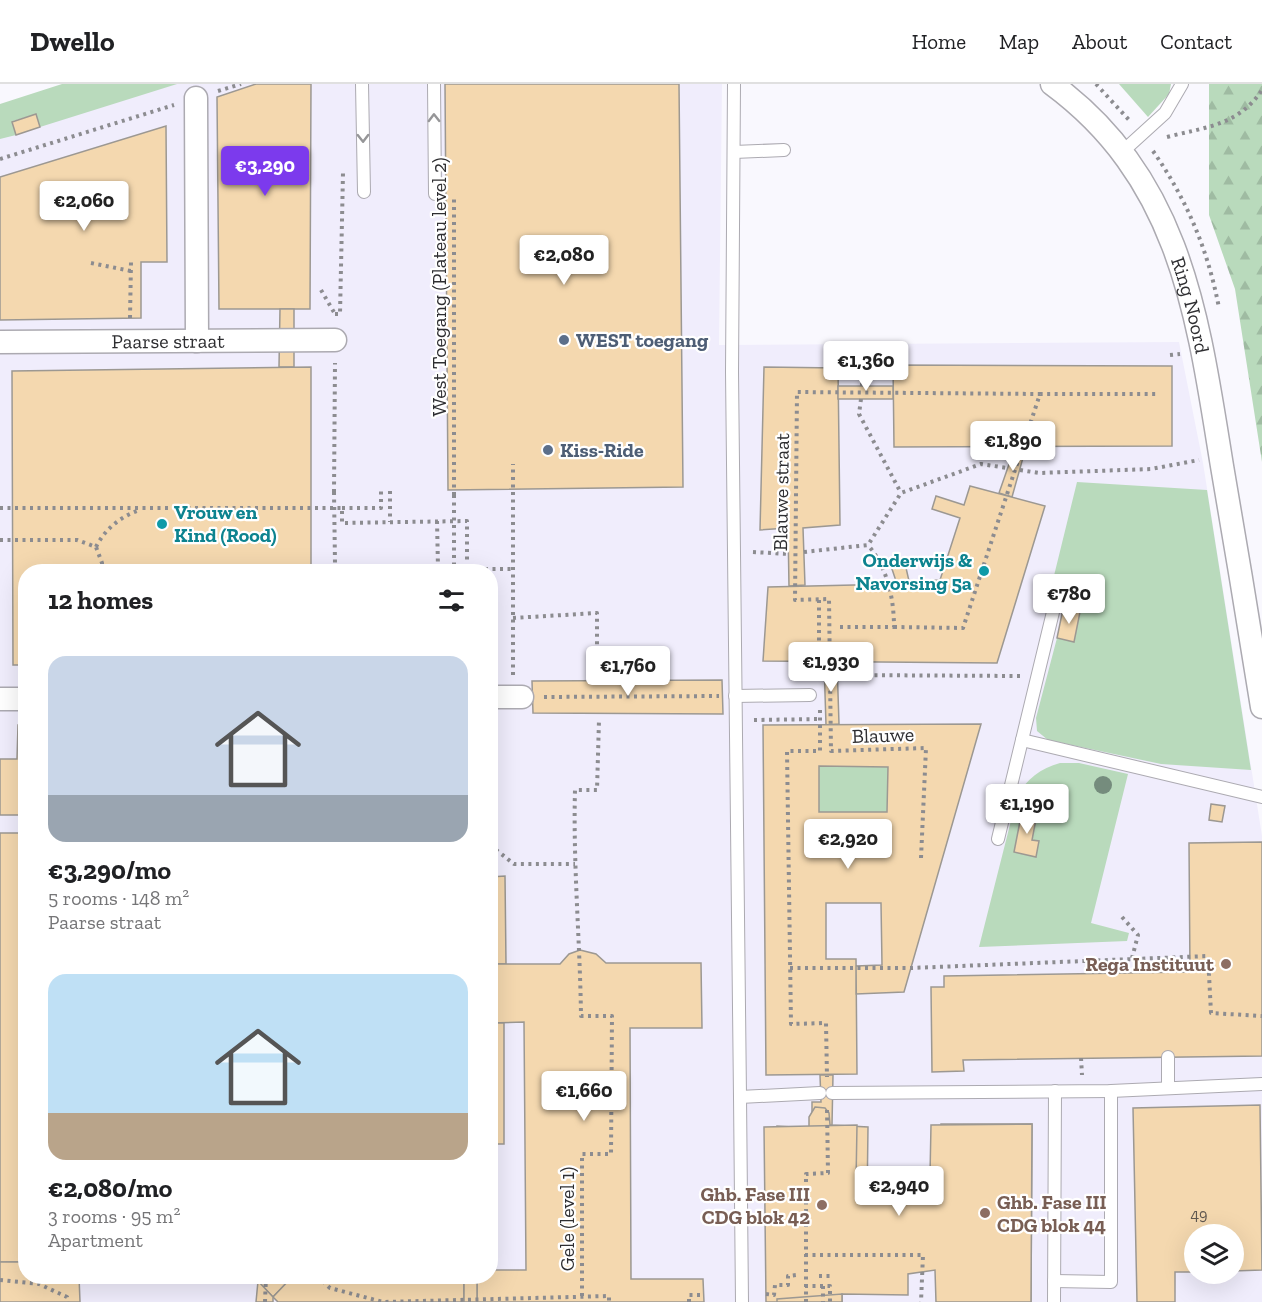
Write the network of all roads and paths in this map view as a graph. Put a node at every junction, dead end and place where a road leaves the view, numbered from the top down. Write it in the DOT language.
graph roads {
  1 [pos="241,84"];
  2 [pos="362,84"];
  3 [pos="434,84"];
  4 [pos="734,84"];
  5 [pos="1052,84"];
  6 [pos="1182,84"];
  7 [pos="1262,90"];
  8 [pos="196,98"];
  9 [pos="1160,139"];
  10 [pos="1155,143"];
  11 [pos="784,150"];
  12 [pos="734,152"];
  13 [pos="1121,153"];
  14 [pos="0,159"];
  15 [pos="343,168"];
  16 [pos="1175,184"];
  17 [pos="454,189"];
  18 [pos="364,192"];
  19 [pos="435,194"];
  20 [pos="131,262"];
  21 [pos="91,263"];
  22 [pos="131,271"];
  23 [pos="321,290"];
  24 [pos="335,314"];
  25 [pos="130,318"];
  26 [pos="335,340"];
  27 [pos="197,341"];
  28 [pos="0,342"];
  29 [pos="864,359"];
  30 [pos="862,386"];
  31 [pos="1040,394"];
  32 [pos="1157,394"];
  33 [pos="861,399"];
  34 [pos="1221,457"];
  35 [pos="513,465"];
  36 [pos="1007,468"];
  37 [pos="1020,470"];
  38 [pos="381,491"];
  39 [pos="390,491"];
  40 [pos="901,493"];
  41 [pos="0,508"];
  42 [pos="342,508"];
  43 [pos="144,509"];
  44 [pos="437,521"];
  45 [pos="390,522"];
  46 [pos="0,540"];
  47 [pos="868,545"];
  48 [pos="96,548"];
  49 [pos="734,552"];
  50 [pos="804,552"];
  51 [pos="789,554"];
  52 [pos="102,564"];
  53 [pos="335,564"];
  54 [pos="438,564"];
  55 [pos="454,564"];
  56 [pos="467,564"];
  57 [pos="498,569"];
  58 [pos="511,569"];
  59 [pos="819,600"];
  60 [pos="1053,612"];
  61 [pos="513,618"];
  62 [pos="840,627"];
  63 [pos="894,627"];
  64 [pos="830,663"];
  65 [pos="597,672"];
  66 [pos="812,675"];
  67 [pos="822,675"];
  68 [pos="837,675"];
  69 [pos="1037,676"];
  70 [pos="819,686"];
  71 [pos="735,696"];
  72 [pos="810,696"];
  73 [pos="508,697"];
  74 [pos="0,699"];
  75 [pos="18,699"];
  76 [pos="1262,707"];
  77 [pos="820,708"];
  78 [pos="820,719"];
  79 [pos="599,720"];
  80 [pos="761,720"];
  81 [pos="831,725"];
  82 [pos="1022,740"];
  83 [pos="1262,797"];
  84 [pos="998,838"];
  85 [pos="498,852"];
  86 [pos="921,858"];
  87 [pos="575,864"];
  88 [pos="1122,916"];
  89 [pos="1132,958"];
  90 [pos="790,968"];
  91 [pos="1262,1016"];
  92 [pos="1168,1057"];
  93 [pos="827,1081"];
  94 [pos="1262,1084"];
  95 [pos="1168,1088"];
  96 [pos="1055,1091"];
  97 [pos="1111,1091"];
  98 [pos="740,1097"];
  99 [pos="826,1097"];
  100 [pos="805,1255"];
  101 [pos="796,1275"];
  102 [pos="819,1276"];
  103 [pos="830,1276"];
  104 [pos="0,1280"];
  105 [pos="1054,1281"];
  106 [pos="18,1282"];
  107 [pos="39,1284"];
  108 [pos="266,1284"];
  109 [pos="325,1284"];
  110 [pos="806,1286"];
  111 [pos="823,1286"];
  112 [pos="766,1294"];
  113 [pos="704,1295"];
  114 [pos="582,1296"];
  115 [pos="68,1302"];
  116 [pos="265,1302"];
  117 [pos="609,1302"];
  118 [pos="689,1302"];
  119 [pos="742,1302"];
  120 [pos="806,1302"];
  121 [pos="823,1302"];
  122 [pos="830,1302"];
  123 [pos="921,1302"];
  124 [pos="1054,1302"];
  1 -- 8 [label="path"];
  2 -- 18 [label="lane, one-way"];
  19 -- 3 [label="lane, one-way"];
  4 -- 12 [label="lane"];
  5 -- 13 [label="street, Ring Noord"];
  6 -- 13 [label="lane"];
  7 -- 9 [label="path"];
  8 -- 14 [label="path"];
  8 -- 27 [label="street"];
  10 -- 16 [label="path"];
  11 -- 12 [label="lane"];
  12 -- 49 [label="lane"];
  13 -- 34 [label="street, Ring Noord"];
  15 -- 24 [label="path"];
  17 -- 55 [label="path, West Toegang (Plateau level 2), bridge"];
  20 -- 22 [label="path"];
  21 -- 22 [label="path"];
  22 -- 25 [label="path"];
  23 -- 24 [label="path"];
  24 -- 26 [label="path"];
  26 -- 27 [label="street, Paarse straat"];
  26 -- 53 [label="path, bridge"];
  27 -- 28 [label="street, Paarse straat"];
  29 -- 30 [label="path"];
  31 -- 32 [label="path"];
  31 -- 59 [label="path, Blauwe straat"];
  31 -- 63 [label="path"];
  33 -- 40 [label="path"];
  34 -- 37 [label="path"];
  34 -- 76 [label="street, Ring Noord"];
  35 -- 58 [label="path"];
  36 -- 40 [label="path"];
  38 -- 42 [label="path"];
  39 -- 45 [label="path"];
  40 -- 47 [label="path"];
  41 -- 43 [label="path"];
  42 -- 43 [label="path"];
  42 -- 45 [label="path"];
  43 -- 48 [label="path"];
  44 -- 45 [label="path"];
  44 -- 54 [label="path"];
  44 -- 56 [label="path"];
  46 -- 48 [label="path"];
  47 -- 50 [label="path"];
  47 -- 63 [label="path"];
  48 -- 52 [label="path"];
  49 -- 51 [label="path"];
  49 -- 71 [label="lane"];
  57 -- 58 [label="path"];
  58 -- 61 [label="path"];
  59 -- 64 [label="path, Blauwe straat"];
  59 -- 67 [label="path"];
  60 -- 69 [label="lane"];
  61 -- 65 [label="path"];
  61 -- 73 [label="path"];
  62 -- 63 [label="path"];
  66 -- 67 [label="path"];
  67 -- 70 [label="path"];
  68 -- 69 [label="path"];
  69 -- 82 [label="lane"];
  71 -- 72 [label="lane"];
  71 -- 73 [label="path"];
  71 -- 98 [label="lane"];
  74 -- 75 [label="street"];
  77 -- 78 [label="path"];
  78 -- 80 [label="path"];
  78 -- 90 [label="path"];
  79 -- 87 [label="path"];
  81 -- 86 [label="path, Blauwe"];
  82 -- 83 [label="lane"];
  82 -- 84 [label="lane"];
  85 -- 87 [label="path"];
  87 -- 114 [label="path, Gele (level 1)"];
  88 -- 89 [label="path"];
  89 -- 90 [label="path"];
  89 -- 91 [label="path"];
  90 -- 93 [label="path"];
  92 -- 95 [label="lane"];
  94 -- 95 [label="lane"];
  95 -- 97 [label="lane"];
  96 -- 97 [label="lane"];
  96 -- 99 [label="lane"];
  96 -- 105 [label="lane"];
  97 -- 105 [label="lane"];
  98 -- 99 [label="lane"];
  98 -- 119 [label="lane"];
  99 -- 100 [label="path"];
  100 -- 110 [label="path"];
  100 -- 123 [label="path"];
  101 -- 112 [label="path"];
  102 -- 103 [label="path"];
  104 -- 106 [label="path"];
  105 -- 124 [label="lane"];
  107 -- 115 [label="path"];
  108 -- 116 [label="path"];
  109 -- 114 [label="path"];
  110 -- 111 [label="path"];
  110 -- 120 [label="path"];
  111 -- 121 [label="path"];
  111 -- 122 [label="path"];
  113 -- 118 [label="path"];
  114 -- 117 [label="path"];
}
